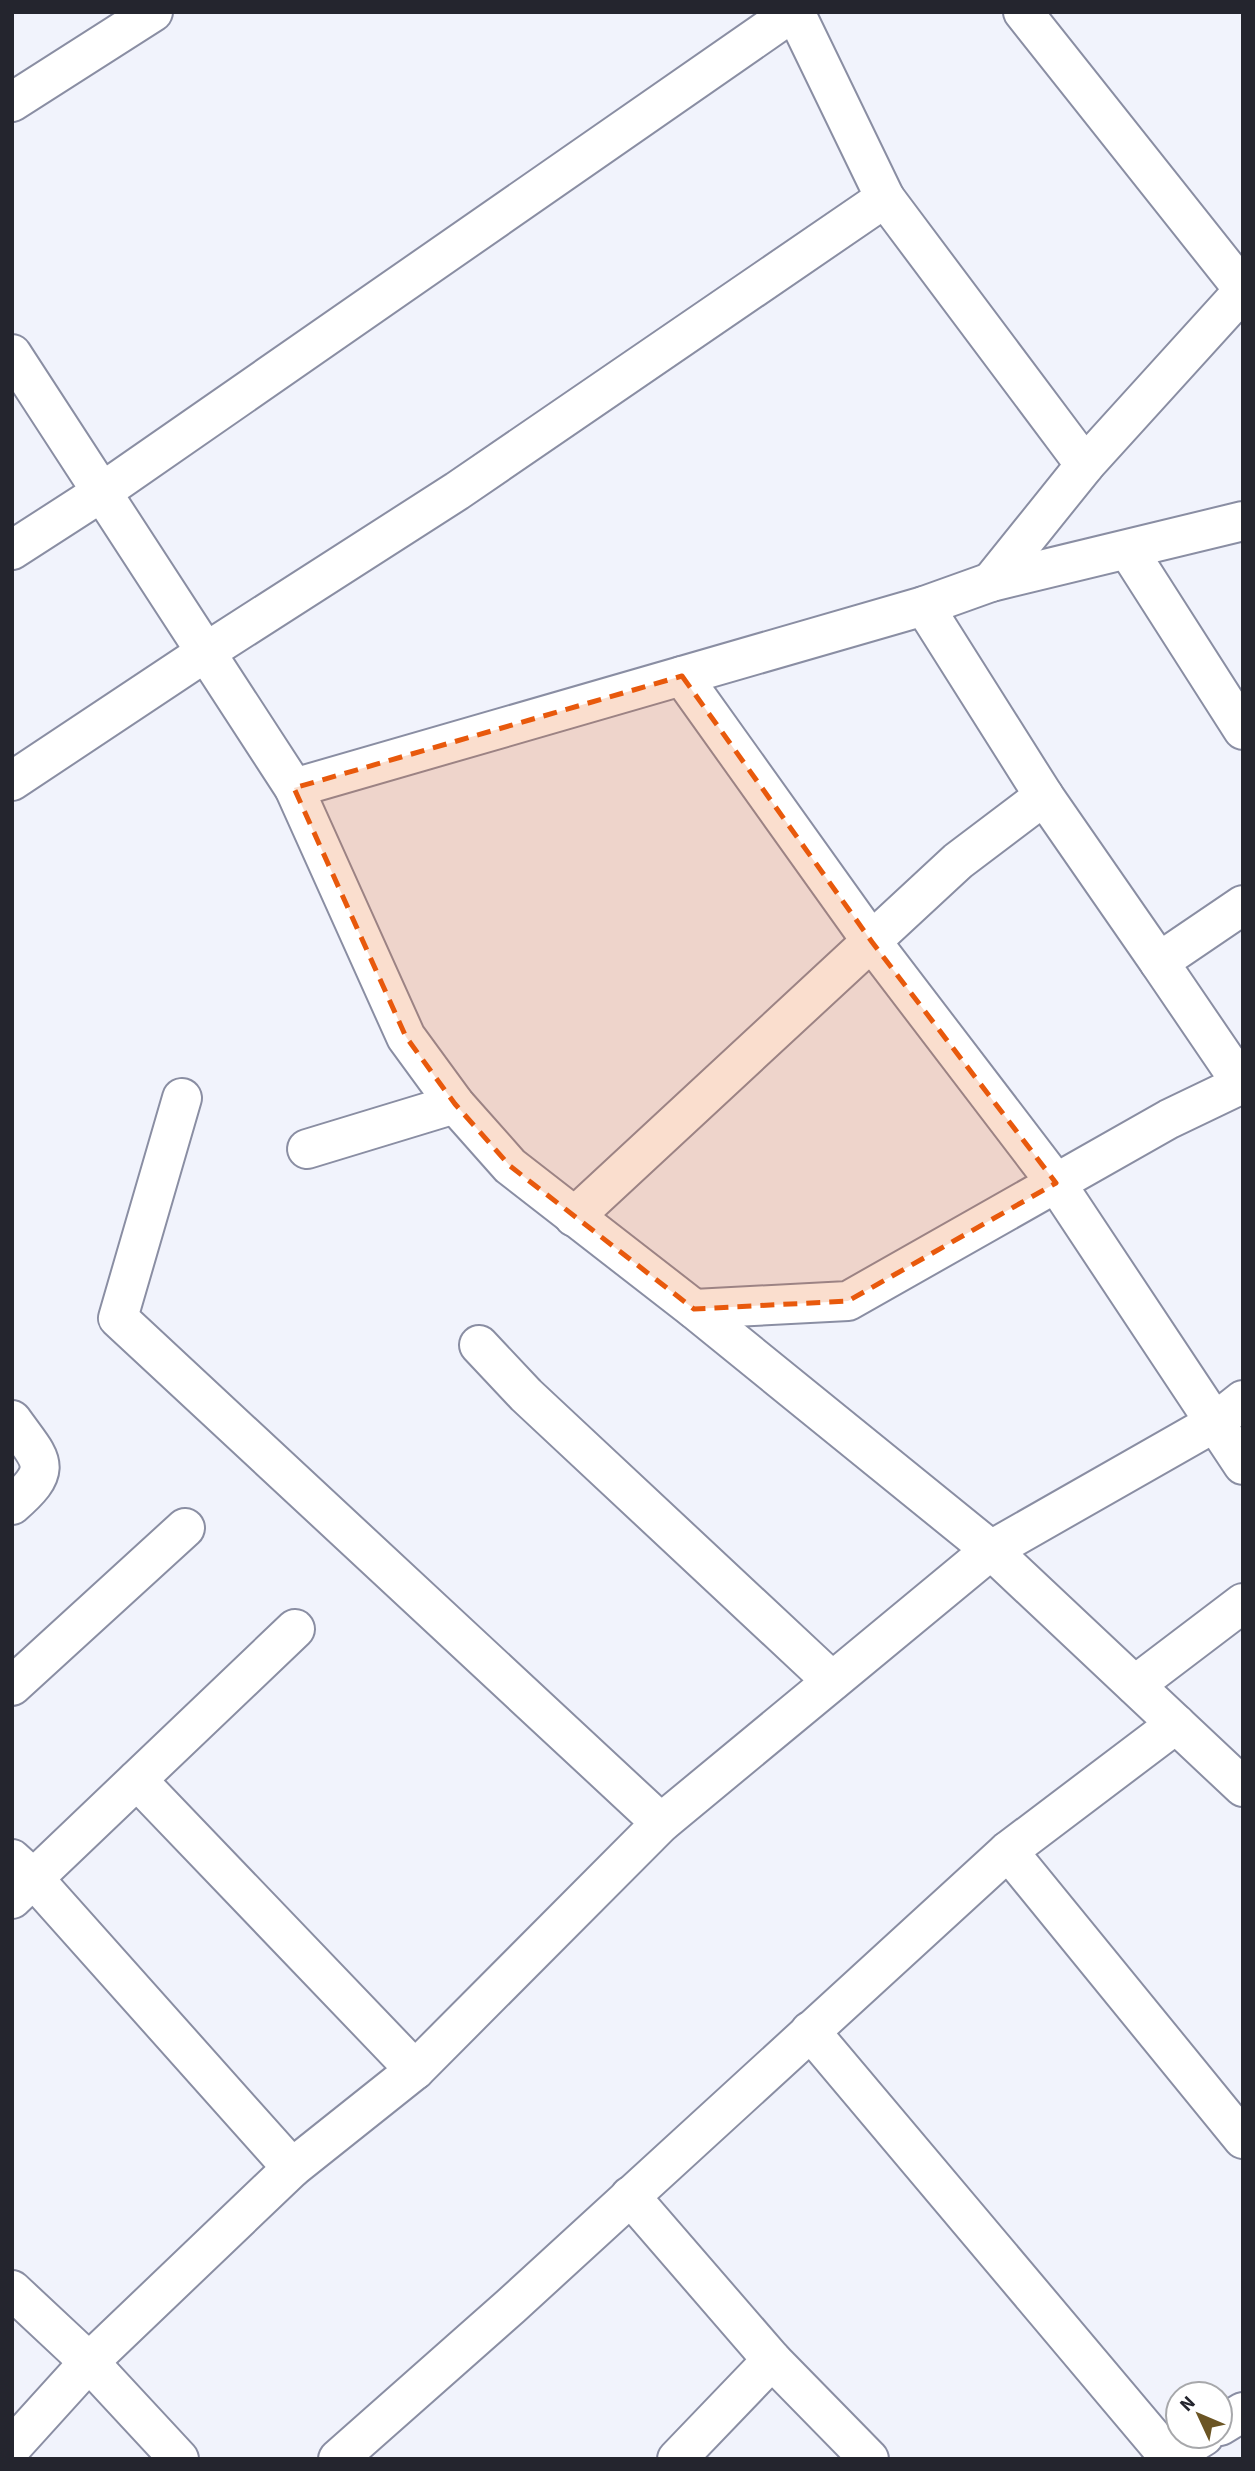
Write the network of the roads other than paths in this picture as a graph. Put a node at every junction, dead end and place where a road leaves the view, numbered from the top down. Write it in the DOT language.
graph roads {
  1 [pos="153,12"];
  2 [pos="794,12"];
  3 [pos="1023,12"];
  4 [pos="12,102"];
  5 [pos="885,198"];
  6 [pos="1243,290"];
  7 [pos="12,354"];
  8 [pos="1085,465"];
  9 [pos="102,492"];
  10 [pos="1243,521"];
  11 [pos="12,550"];
  12 [pos="1128,550"];
  13 [pos="991,582"];
  14 [pos="924,606"];
  15 [pos="206,652"];
  16 [pos="682,676"];
  17 [pos="1243,730"];
  18 [pos="12,781"];
  19 [pos="294,788"];
  20 [pos="1044,796"];
  21 [pos="1243,905"];
  22 [pos="872,942"];
  23 [pos="1159,962"];
  24 [pos="1242,1085"];
  25 [pos="181,1098"];
  26 [pos="454,1104"];
  27 [pos="307,1149"];
  28 [pos="1056,1183"];
  29 [pos="574,1217"];
  30 [pos="694,1309"];
  31 [pos="479,1345"];
  32 [pos="1228,1412"];
  33 [pos="12,1420"];
  34 [pos="1243,1465"];
  35 [pos="12,1506"];
  36 [pos="185,1528"];
  37 [pos="991,1550"];
  38 [pos="1243,1603"];
  39 [pos="295,1629"];
  40 [pos="832,1681"];
  41 [pos="1135,1685"];
  42 [pos="12,1686"];
  43 [pos="1176,1724"];
  44 [pos="137,1780"];
  45 [pos="1243,1787"];
  46 [pos="661,1823"];
  47 [pos="1008,1851"];
  48 [pos="20,1879"];
  49 [pos="810,2031"];
  50 [pos="415,2070"];
  51 [pos="1243,2139"];
  52 [pos="292,2168"];
  53 [pos="630,2196"];
  54 [pos="12,2290"];
  55 [pos="772,2360"];
  56 [pos="89,2362"];
  57 [pos="12,2447"];
  58 [pos="1168,2458"];
  59 [pos="179,2459"];
  60 [pos="338,2459"];
  61 [pos="677,2459"];
  62 [pos="869,2459"];
  1 -- 4 [label="street"];
  2 -- 5 [label="street"];
  2 -- 9 [label="street"];
  3 -- 6 [label="street"];
  5 -- 8 [label="street"];
  5 -- 15 [label="street"];
  6 -- 8 [label="street"];
  7 -- 9 [label="street"];
  8 -- 13 [label="street"];
  9 -- 11 [label="street"];
  9 -- 15 [label="street"];
  10 -- 12 [label="street"];
  12 -- 13 [label="street"];
  12 -- 17 [label="street"];
  13 -- 14 [label="street"];
  14 -- 16 [label="street"];
  14 -- 20 [label="street"];
  15 -- 18 [label="street"];
  15 -- 19 [label="street"];
  16 -- 19 [label="street"];
  16 -- 22 [label="street"];
  19 -- 26 [label="street"];
  20 -- 22 [label="street"];
  20 -- 23 [label="street"];
  21 -- 23 [label="street"];
  22 -- 28 [label="street"];
  22 -- 29 [label="street"];
  23 -- 24 [label="street"];
  24 -- 28 [label="street"];
  25 -- 46 [label="street"];
  26 -- 27 [label="street"];
  26 -- 29 [label="street"];
  28 -- 30 [label="street"];
  28 -- 32 [label="street"];
  29 -- 30 [label="street"];
  30 -- 37 [label="street"];
  31 -- 40 [label="street"];
  32 -- 34 [label="street"];
  32 -- 37 [label="street"];
  33 -- 35 [label="street"];
  36 -- 42 [label="street"];
  37 -- 40 [label="street"];
  37 -- 41 [label="street"];
  38 -- 41 [label="street"];
  39 -- 44 [label="street"];
  40 -- 46 [label="street"];
  41 -- 43 [label="street"];
  43 -- 45 [label="street"];
  43 -- 47 [label="street"];
  44 -- 48 [label="street"];
  44 -- 50 [label="street"];
  46 -- 50 [label="street"];
  47 -- 49 [label="street"];
  47 -- 51 [label="street"];
  48 -- 52 [label="street"];
  49 -- 53 [label="street"];
  49 -- 58 [label="street"];
  50 -- 52 [label="street"];
  52 -- 56 [label="street"];
  53 -- 55 [label="street"];
  53 -- 60 [label="street"];
  54 -- 56 [label="street"];
  55 -- 61 [label="street"];
  55 -- 62 [label="street"];
  56 -- 57 [label="street"];
  56 -- 59 [label="street"];
}
